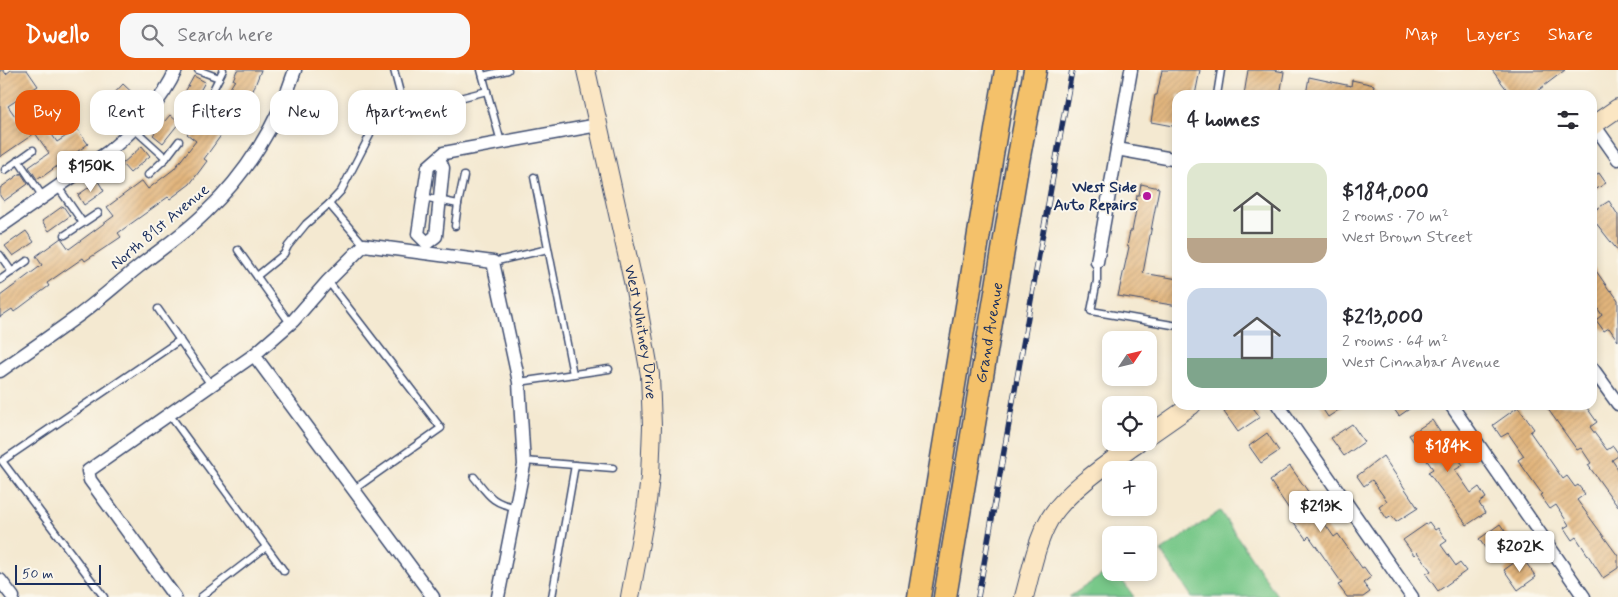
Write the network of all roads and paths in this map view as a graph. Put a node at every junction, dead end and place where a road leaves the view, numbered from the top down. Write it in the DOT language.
graph roads {
  1 [pos="176,70"];
  2 [pos="198,70"];
  3 [pos="223,70"];
  4 [pos="295,70"];
  5 [pos="394,70"];
  6 [pos="508,70"];
  7 [pos="586,70"];
  8 [pos="1006,70"];
  9 [pos="1035,70"];
  10 [pos="1130,70"];
  11 [pos="1222,70"];
  12 [pos="482,73"];
  13 [pos="219,78"];
  14 [pos="213,90"];
  15 [pos="1218,90"];
  16 [pos="164,91"];
  17 [pos="487,91"];
  18 [pos="1618,108"];
  19 [pos="1597,123"];
  20 [pos="598,125"];
  21 [pos="1597,131"];
  22 [pos="127,135"];
  23 [pos="141,135"];
  24 [pos="370,136"];
  25 [pos="179,141"];
  26 [pos="501,142"];
  27 [pos="1117,149"];
  28 [pos="33,150"];
  29 [pos="166,158"];
  30 [pos="439,158"];
  31 [pos="1172,159"];
  32 [pos="1618,159"];
  33 [pos="18,160"];
  34 [pos="5,170"];
  35 [pos="148,175"];
  36 [pos="464,176"];
  37 [pos="534,177"];
  38 [pos="58,187"];
  39 [pos="43,197"];
  40 [pos="422,197"];
  41 [pos="440,201"];
  42 [pos="329,204"];
  43 [pos="458,204"];
  44 [pos="98,213"];
  45 [pos="83,223"];
  46 [pos="455,226"];
  47 [pos="0,227"];
  48 [pos="65,235"];
  49 [pos="364,245"];
  50 [pos="426,248"];
  51 [pos="548,248"];
  52 [pos="238,250"];
  53 [pos="0,255"];
  54 [pos="27,261"];
  55 [pos="493,262"];
  56 [pos="1097,262"];
  57 [pos="12,272"];
  58 [pos="257,276"];
  59 [pos="0,280"];
  60 [pos="328,281"];
  61 [pos="158,309"];
  62 [pos="290,323"];
  63 [pos="1172,325"];
  64 [pos="180,340"];
  65 [pos="254,355"];
  66 [pos="609,369"];
  67 [pos="0,371"];
  68 [pos="573,374"];
  69 [pos="1597,375"];
  70 [pos="519,382"];
  71 [pos="211,385"];
  72 [pos="1618,404"];
  73 [pos="1185,410"];
  74 [pos="1281,410"];
  75 [pos="1454,410"];
  76 [pos="169,414"];
  77 [pos="1157,429"];
  78 [pos="1125,451"];
  79 [pos="524,461"];
  80 [pos="575,465"];
  81 [pos="612,468"];
  82 [pos="474,477"];
  83 [pos="353,490"];
  84 [pos="516,507"];
  85 [pos="266,547"];
  86 [pos="284,570"];
  87 [pos="0,580"];
  88 [pos="13,597"];
  89 [pos="104,597"];
  90 [pos="175,597"];
  91 [pos="201,597"];
  92 [pos="433,597"];
  93 [pos="498,597"];
  94 [pos="552,597"];
  95 [pos="630,597"];
  96 [pos="919,597"];
  97 [pos="945,597"];
  98 [pos="1024,597"];
  99 [pos="1412,597"];
  100 [pos="1584,597"];
  1 -- 16 [label="street"];
  2 -- 13 [label="lane"];
  3 -- 13 [label="lane"];
  4 -- 67 [label="street, North 81st Avenue"];
  5 -- 17 [label="lane"];
  6 -- 12 [label="lane"];
  7 -- 20 [label="street, West Whitney Drive"];
  8 -- 96 [label="highway, Grand Avenue"];
  9 -- 97 [label="highway, Grand Avenue"];
  10 -- 27 [label="street"];
  11 -- 15 [label="lane"];
  12 -- 17 [label="lane"];
  13 -- 14 [label="lane"];
  17 -- 26 [label="lane"];
  18 -- 19 [label="street"];
  20 -- 26 [label="street"];
  20 -- 95 [label="street, West Whitney Drive"];
  21 -- 32 [label="street"];
  22 -- 38 [label="street"];
  23 -- 29 [label="lane"];
  24 -- 42 [label="lane"];
  25 -- 29 [label="lane"];
  26 -- 30 [label="street"];
  27 -- 31 [label="street"];
  27 -- 56 [label="street"];
  28 -- 33 [label="lane"];
  29 -- 35 [label="lane"];
  30 -- 40 [label="street"];
  30 -- 41 [label="street"];
  33 -- 34 [label="lane"];
  33 -- 39 [label="lane"];
  36 -- 43 [label="lane"];
  37 -- 51 [label="lane"];
  38 -- 39 [label="street"];
  38 -- 45 [label="lane"];
  39 -- 47 [label="street"];
  40 -- 41 [label="lane"];
  40 -- 50 [label="street"];
  41 -- 43 [label="lane"];
  41 -- 50 [label="street"];
  42 -- 49 [label="lane"];
  42 -- 58 [label="lane"];
  43 -- 46 [label="lane"];
  44 -- 45 [label="lane"];
  45 -- 48 [label="lane"];
  49 -- 50 [label="street"];
  49 -- 60 [label="street"];
  50 -- 55 [label="street"];
  51 -- 55 [label="lane"];
  51 -- 68 [label="lane"];
  52 -- 58 [label="lane"];
  53 -- 57 [label="lane"];
  54 -- 57 [label="lane"];
  55 -- 70 [label="street"];
  56 -- 63 [label="lane"];
  57 -- 59 [label="lane"];
  58 -- 62 [label="lane"];
  60 -- 62 [label="street"];
  60 -- 83 [label="lane"];
  61 -- 64 [label="lane"];
  62 -- 65 [label="street"];
  64 -- 71 [label="lane"];
  64 -- 89 [label="lane"];
  65 -- 71 [label="street"];
  65 -- 83 [label="street"];
  66 -- 68 [label="lane"];
  68 -- 70 [label="lane"];
  69 -- 72 [label="street"];
  70 -- 79 [label="street"];
  71 -- 76 [label="street"];
  73 -- 77 [label="street"];
  74 -- 99 [label="street"];
  75 -- 100 [label="street"];
  76 -- 85 [label="lane"];
  76 -- 90 [label="street"];
  78 -- 98 [label="street"];
  79 -- 80 [label="lane"];
  79 -- 84 [label="street"];
  80 -- 81 [label="lane"];
  80 -- 94 [label="lane"];
  82 -- 84 [label="lane"];
  83 -- 92 [label="street"];
  84 -- 93 [label="street"];
  85 -- 86 [label="lane"];
  85 -- 91 [label="lane"];
  87 -- 88 [label="street"];
}
